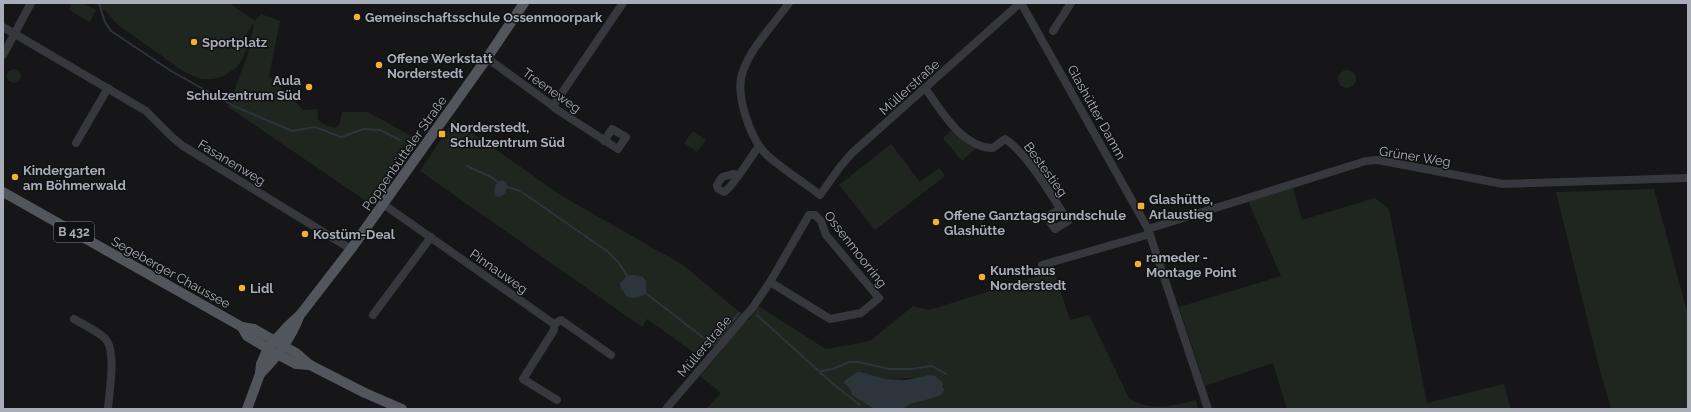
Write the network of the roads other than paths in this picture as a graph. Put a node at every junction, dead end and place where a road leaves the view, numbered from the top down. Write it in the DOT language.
graph roads {
  1 [pos="32,3"];
  2 [pos="524,3"];
  3 [pos="623,3"];
  4 [pos="790,3"];
  5 [pos="1021,3"];
  6 [pos="1071,3"];
  7 [pos="3,27"];
  8 [pos="1053,31"];
  9 [pos="14,33"];
  10 [pos="3,55"];
  11 [pos="487,58"];
  12 [pos="108,88"];
  13 [pos="925,88"];
  14 [pos="553,106"];
  15 [pos="604,140"];
  16 [pos="76,143"];
  17 [pos="759,146"];
  18 [pos="738,175"];
  19 [pos="1688,178"];
  20 [pos="3,192"];
  21 [pos="383,204"];
  22 [pos="1060,208"];
  23 [pos="809,215"];
  24 [pos="1149,231"];
  25 [pos="431,237"];
  26 [pos="351,249"];
  27 [pos="1042,265"];
  28 [pos="770,282"];
  29 [pos="373,315"];
  30 [pos="74,319"];
  31 [pos="554,324"];
  32 [pos="276,347"];
  33 [pos="611,355"];
  34 [pos="557,400"];
  35 [pos="108,409"];
  36 [pos="247,409"];
  37 [pos="402,409"];
  38 [pos="666,409"];
  39 [pos="1208,409"];
  1 -- 9 [label="street"];
  2 -- 11 [label="main road, Poppenbütteler Straße"];
  3 -- 14 [label="street"];
  4 -- 17 [label="street"];
  5 -- 13 [label="street, Müllerstraße"];
  5 -- 24 [label="street, Glashütter Damm"];
  6 -- 8 [label="street"];
  7 -- 9 [label="street, Fasanenweg"];
  9 -- 10 [label="street"];
  9 -- 12 [label="street, Fasanenweg"];
  11 -- 14 [label="street, Treeneweg"];
  11 -- 21 [label="main road, Poppenbütteler Straße"];
  12 -- 16 [label="street"];
  12 -- 26 [label="street, Fasanenweg"];
  13 -- 17 [label="street, Müllerstraße"];
  13 -- 22 [label="street, Bestestieg"];
  14 -- 15 [label="street, Treeneweg"];
  17 -- 18 [label="street"];
  19 -- 24 [label="street, Grüner Weg"];
  20 -- 32 [label="main road, Segeberger Chaussee / B 432"];
  21 -- 25 [label="street, Pinnauweg"];
  21 -- 26 [label="main road, Poppenbütteler Straße"];
  23 -- 28 [label="street, Müllerstraße"];
  23 -- 28 [label="street, Ossenmoorring"];
  24 -- 27 [label="street"];
  24 -- 39 [label="street, Glashütter Damm"];
  25 -- 29 [label="street"];
  25 -- 31 [label="street, Pinnauweg"];
  26 -- 32 [label="main road, Poppenbütteler Straße"];
  28 -- 38 [label="street, Müllerstraße"];
  30 -- 35 [label="street"];
  31 -- 33 [label="street, Pinnauweg"];
  31 -- 34 [label="street"];
  32 -- 36 [label="main road, Poppenbütteler Straße"];
  32 -- 37 [label="main road, Segeberger Chaussee / B 432"];
}
